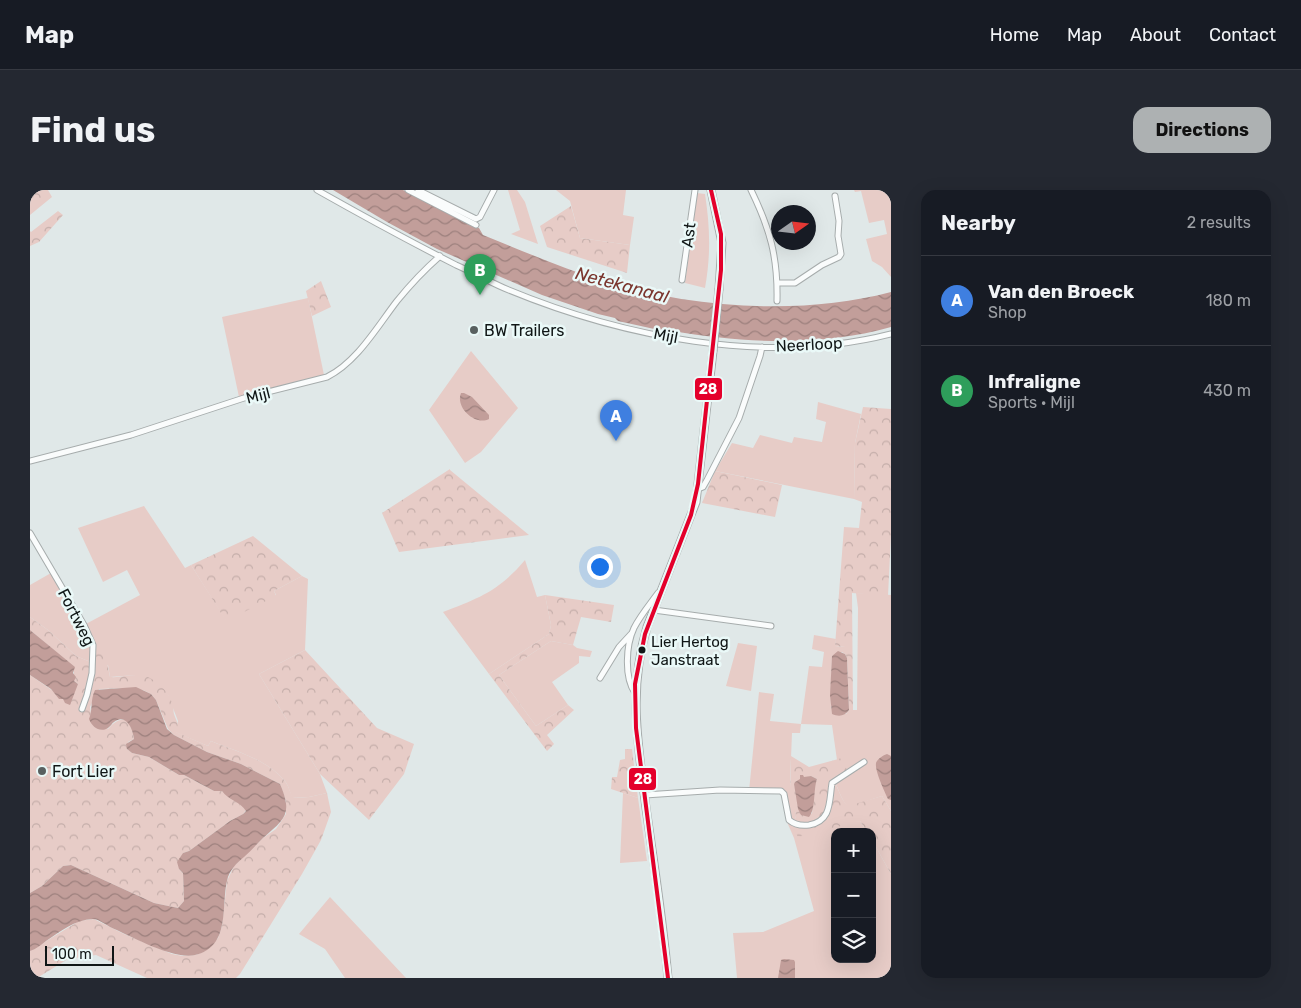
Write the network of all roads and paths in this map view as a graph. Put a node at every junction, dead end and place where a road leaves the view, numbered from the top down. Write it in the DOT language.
graph roads {
  1 [pos="317,190"];
  2 [pos="408,190"];
  3 [pos="418,190"];
  4 [pos="494,190"];
  5 [pos="694,190"];
  6 [pos="711,190"];
  7 [pos="751,190"];
  8 [pos="835,196"];
  9 [pos="476,225"];
  10 [pos="440,256"];
  11 [pos="682,280"];
  12 [pos="778,283"];
  13 [pos="778,301"];
  14 [pos="891,334"];
  15 [pos="726,344"];
  16 [pos="762,347"];
  17 [pos="30,461"];
  18 [pos="698,489"];
  19 [pos="30,533"];
  20 [pos="663,586"];
  21 [pos="654,610"];
  22 [pos="771,626"];
  23 [pos="632,634"];
  24 [pos="600,678"];
  25 [pos="635,693"];
  26 [pos="82,708"];
  27 [pos="864,762"];
  28 [pos="645,795"];
  29 [pos="668,978"];
  1 -- 10 [label="street, Mijl"];
  2 -- 9 [label="street"];
  3 -- 4 [label="street"];
  5 -- 11 [label="street, Ast"];
  6 -- 18 [label="street, bridge"];
  7 -- 12 [label="street"];
  8 -- 12 [label="street"];
  10 -- 15 [label="street, Mijl"];
  10 -- 17 [label="street, Mijl"];
  12 -- 13 [label="street"];
  14 -- 16 [label="street, Neerloop"];
  15 -- 16 [label="street, Neerloop"];
  16 -- 18 [label="street"];
  18 -- 20 [label="street"];
  19 -- 26 [label="street, Fortweg"];
  20 -- 21 [label="street"];
  20 -- 23 [label="street"];
  21 -- 22 [label="street"];
  21 -- 25 [label="street"];
  23 -- 24 [label="street"];
  23 -- 25 [label="street"];
  25 -- 28 [label="street"];
  27 -- 28 [label="street"];
  28 -- 29 [label="street"];
}
